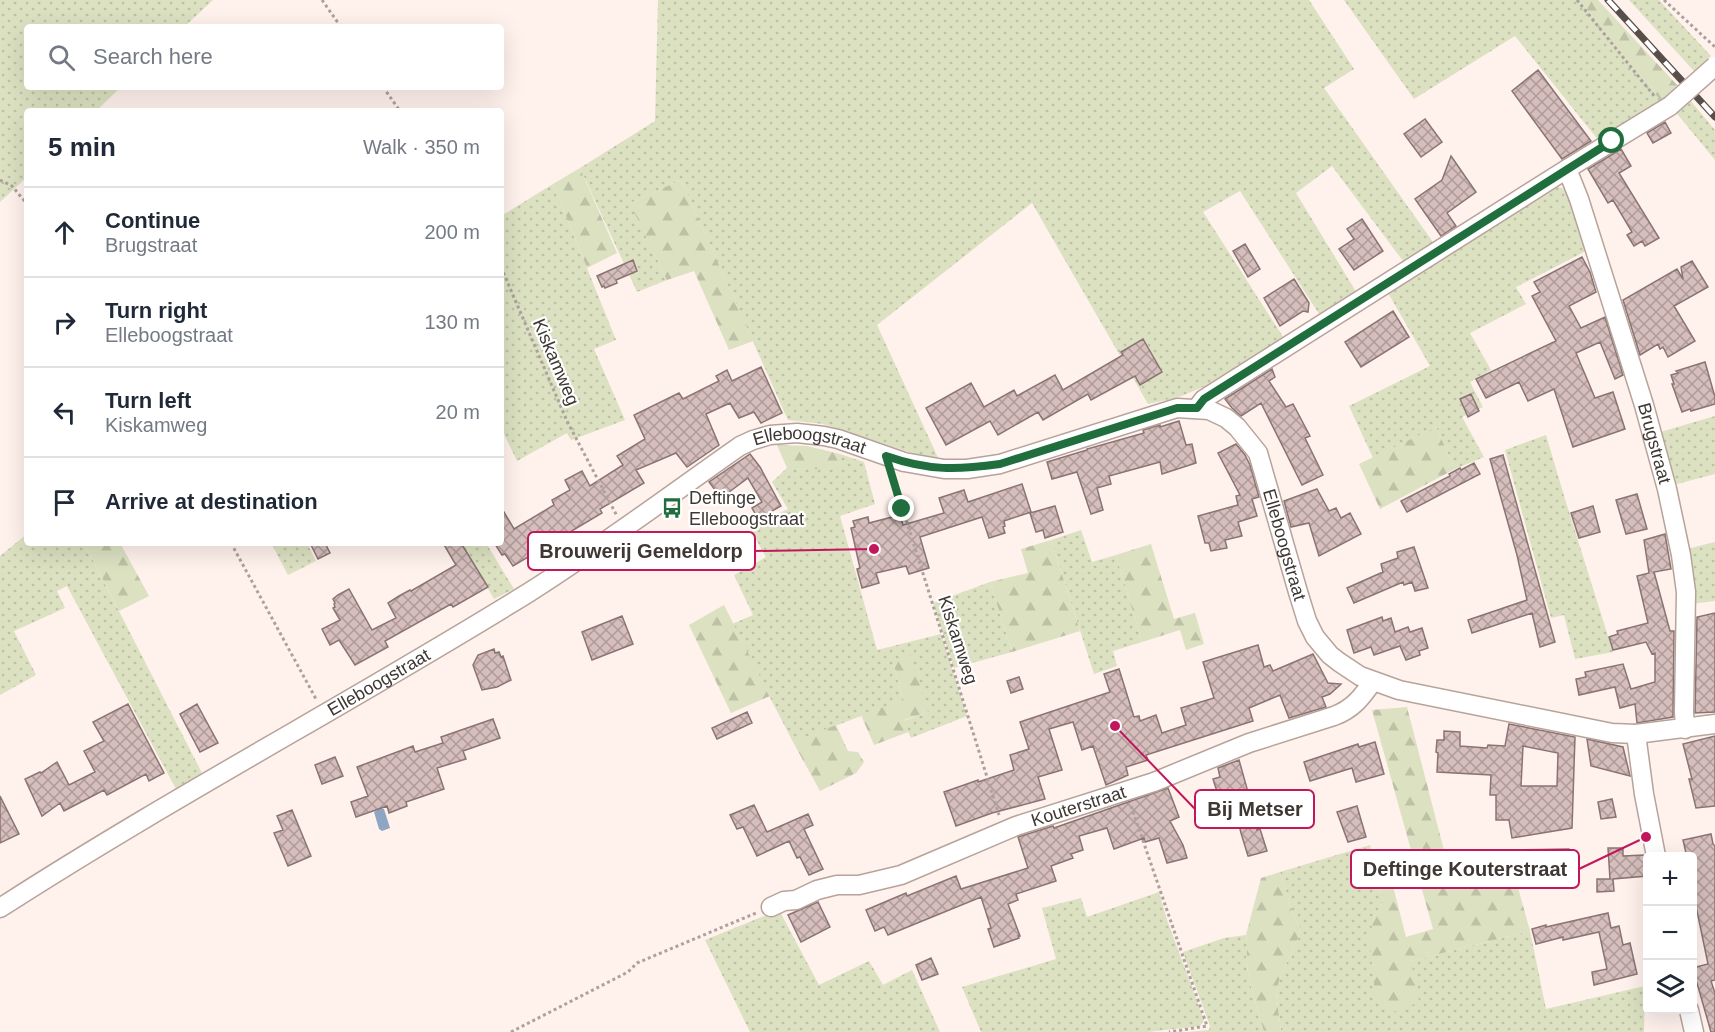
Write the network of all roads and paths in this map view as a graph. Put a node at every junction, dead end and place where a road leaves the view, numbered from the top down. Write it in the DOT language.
graph roads {
  1 [pos="322,0"];
  2 [pos="1577,0"];
  3 [pos="1664,0"];
  4 [pos="339,24"];
  5 [pos="1715,46"];
  6 [pos="1715,66"];
  7 [pos="385,90"];
  8 [pos="1667,107"];
  9 [pos="398,108"];
  10 [pos="1567,169"];
  11 [pos="0,180"];
  12 [pos="24,200"];
  13 [pos="504,274"];
  14 [pos="1197,408"];
  15 [pos="886,456"];
  16 [pos="624,529"];
  17 [pos="233,546"];
  18 [pos="1372,681"];
  19 [pos="325,715"];
  20 [pos="1715,724"];
  21 [pos="1685,729"];
  22 [pos="1636,734"];
  23 [pos="1125,790"];
  24 [pos="1005,831"];
  25 [pos="1655,852"];
  26 [pos="771,907"];
  27 [pos="0,909"];
  28 [pos="1690,1014"];
  29 [pos="511,1032"];
  30 [pos="1168,1032"];
  31 [pos="1694,1032"];
  1 -- 4 [label="path"];
  2 -- 8 [label="path"];
  3 -- 5 [label="path"];
  6 -- 8 [label="street, bridge"];
  7 -- 9 [label="path"];
  8 -- 10 [label="street"];
  10 -- 14 [label="street"];
  10 -- 21 [label="street, Brugstraat"];
  11 -- 12 [label="path"];
  13 -- 16 [label="path, Kiskamweg"];
  14 -- 15 [label="street, Elleboogstraat"];
  14 -- 18 [label="street, Elleboogstraat"];
  15 -- 16 [label="street, Elleboogstraat"];
  15 -- 24 [label="path, Kiskamweg"];
  16 -- 19 [label="street, Elleboogstraat"];
  17 -- 19 [label="path"];
  18 -- 22 [label="street, Elleboogstraat"];
  18 -- 23 [label="street, Kouterstraat"];
  19 -- 27 [label="street, Elleboogstraat"];
  20 -- 21 [label="street, Elleboogstraat"];
  21 -- 22 [label="street, Elleboogstraat"];
  22 -- 25 [label="street"];
  23 -- 24 [label="street, Kouterstraat"];
  23 -- 30 [label="path"];
  24 -- 26 [label="street, Kouterstraat"];
  26 -- 29 [label="path"];
  28 -- 31 [label="street"];
}
